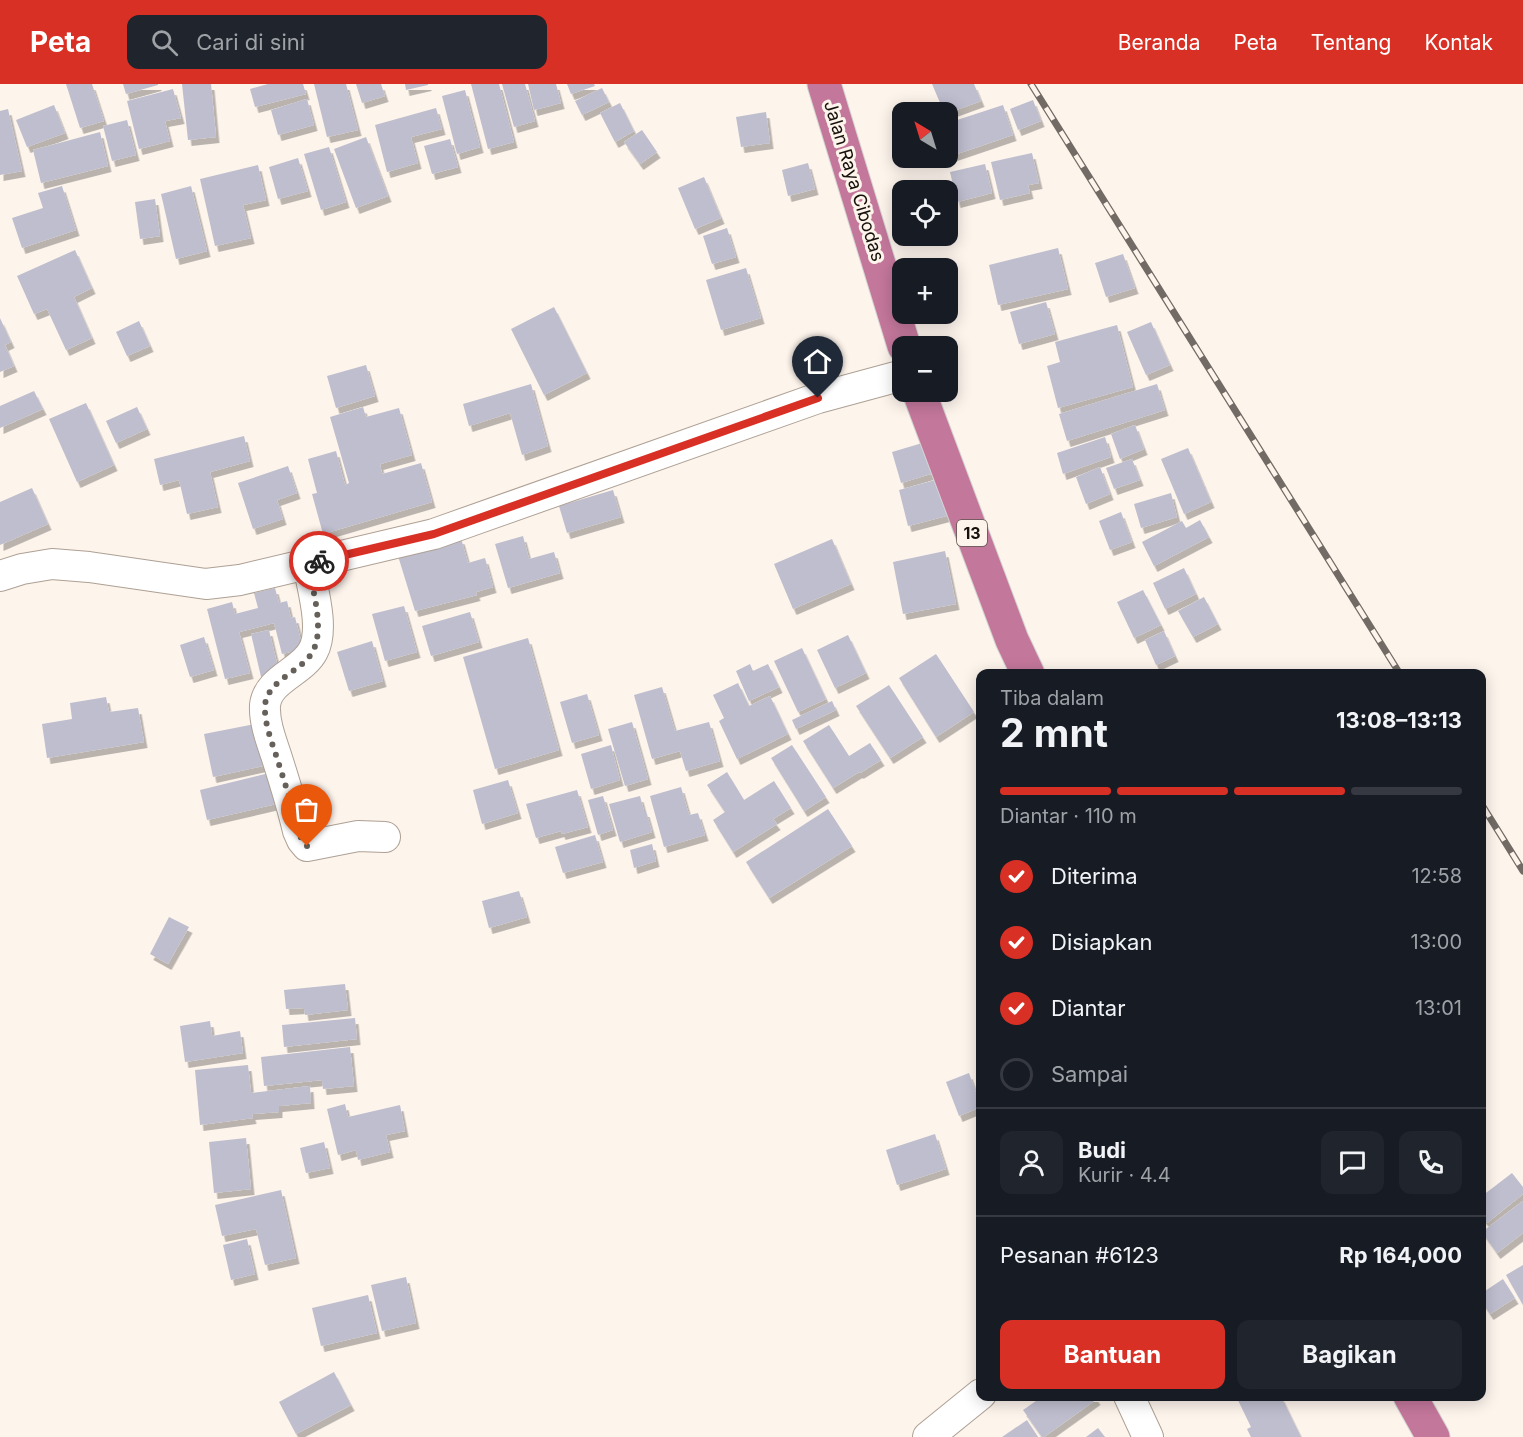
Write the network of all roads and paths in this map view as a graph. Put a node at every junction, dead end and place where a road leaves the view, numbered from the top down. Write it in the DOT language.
graph roads {
  1 [pos="824,84"];
  2 [pos="901,336"];
  3 [pos="892,378"];
  4 [pos="924,402"];
  5 [pos="308,564"];
  6 [pos="0,576"];
  7 [pos="1026,669"];
  8 [pos="385,837"];
  9 [pos="976,1398"];
  10 [pos="1131,1401"];
  11 [pos="1413,1401"];
  12 [pos="928,1437"];
  13 [pos="1148,1437"];
  14 [pos="1433,1437"];
  1 -- 2 [label="highway, Jalan Raya Cibodas"];
  3 -- 5 [label="street"];
  4 -- 7 [label="highway, 13"];
  5 -- 6 [label="street"];
  5 -- 8 [label="street"];
  9 -- 12 [label="street"];
  10 -- 13 [label="street"];
  11 -- 14 [label="highway"];
}
